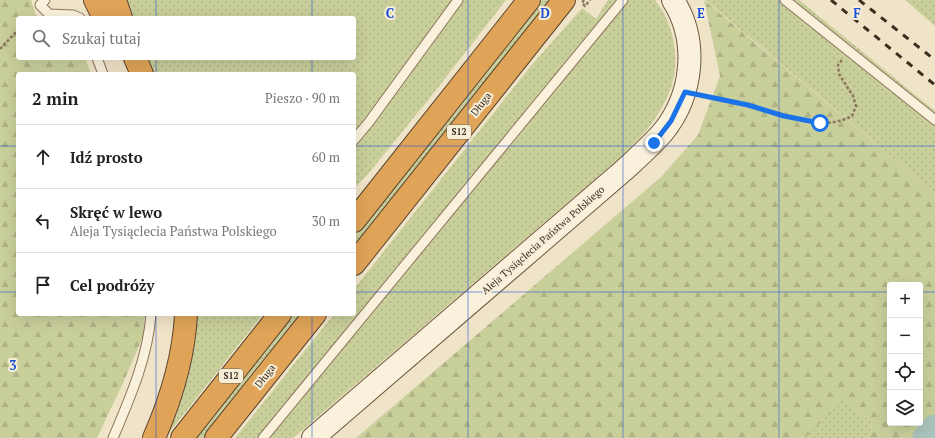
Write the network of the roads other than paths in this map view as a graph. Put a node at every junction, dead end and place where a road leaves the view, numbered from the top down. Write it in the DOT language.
graph roads {
  1 [pos="45,0"];
  2 [pos="95,0"];
  3 [pos="115,0"];
  4 [pos="458,0"];
  5 [pos="529,0"];
  6 [pos="564,0"];
  7 [pos="623,0"];
  8 [pos="673,0"];
  9 [pos="785,0"];
  10 [pos="75,16"];
  11 [pos="103,16"];
  12 [pos="120,16"];
  13 [pos="98,60"];
  14 [pos="122,60"];
  15 [pos="136,60"];
  16 [pos="102,72"];
  17 [pos="127,72"];
  18 [pos="141,72"];
  19 [pos="935,120"];
  20 [pos="356,138"];
  21 [pos="391,174"];
  22 [pos="356,200"];
  23 [pos="356,218"];
  24 [pos="356,261"];
  25 [pos="151,316"];
  26 [pos="186,316"];
  27 [pos="278,316"];
  28 [pos="313,316"];
  29 [pos="113,438"];
  30 [pos="154,438"];
  31 [pos="182,438"];
  32 [pos="216,438"];
  33 [pos="263,438"];
  34 [pos="313,438"];
  1 -- 10 [label="lane"];
  2 -- 11 [label="highway"];
  3 -- 12 [label="highway"];
  4 -- 20 [label="lane"];
  5 -- 21 [label="highway, S12"];
  6 -- 24 [label="highway, Długa / S12"];
  7 -- 33 [label="lane"];
  8 -- 34 [label="street, Aleja Tysiąclecia Państwa Polskiego"];
  9 -- 19 [label="lane"];
  13 -- 16 [label="lane"];
  14 -- 17 [label="highway"];
  15 -- 18 [label="highway"];
  21 -- 22 [label="highway"];
  21 -- 23 [label="highway, S12"];
  25 -- 29 [label="lane"];
  26 -- 30 [label="highway"];
  27 -- 31 [label="highway, S12"];
  28 -- 32 [label="highway, Długa / S12"];
}
